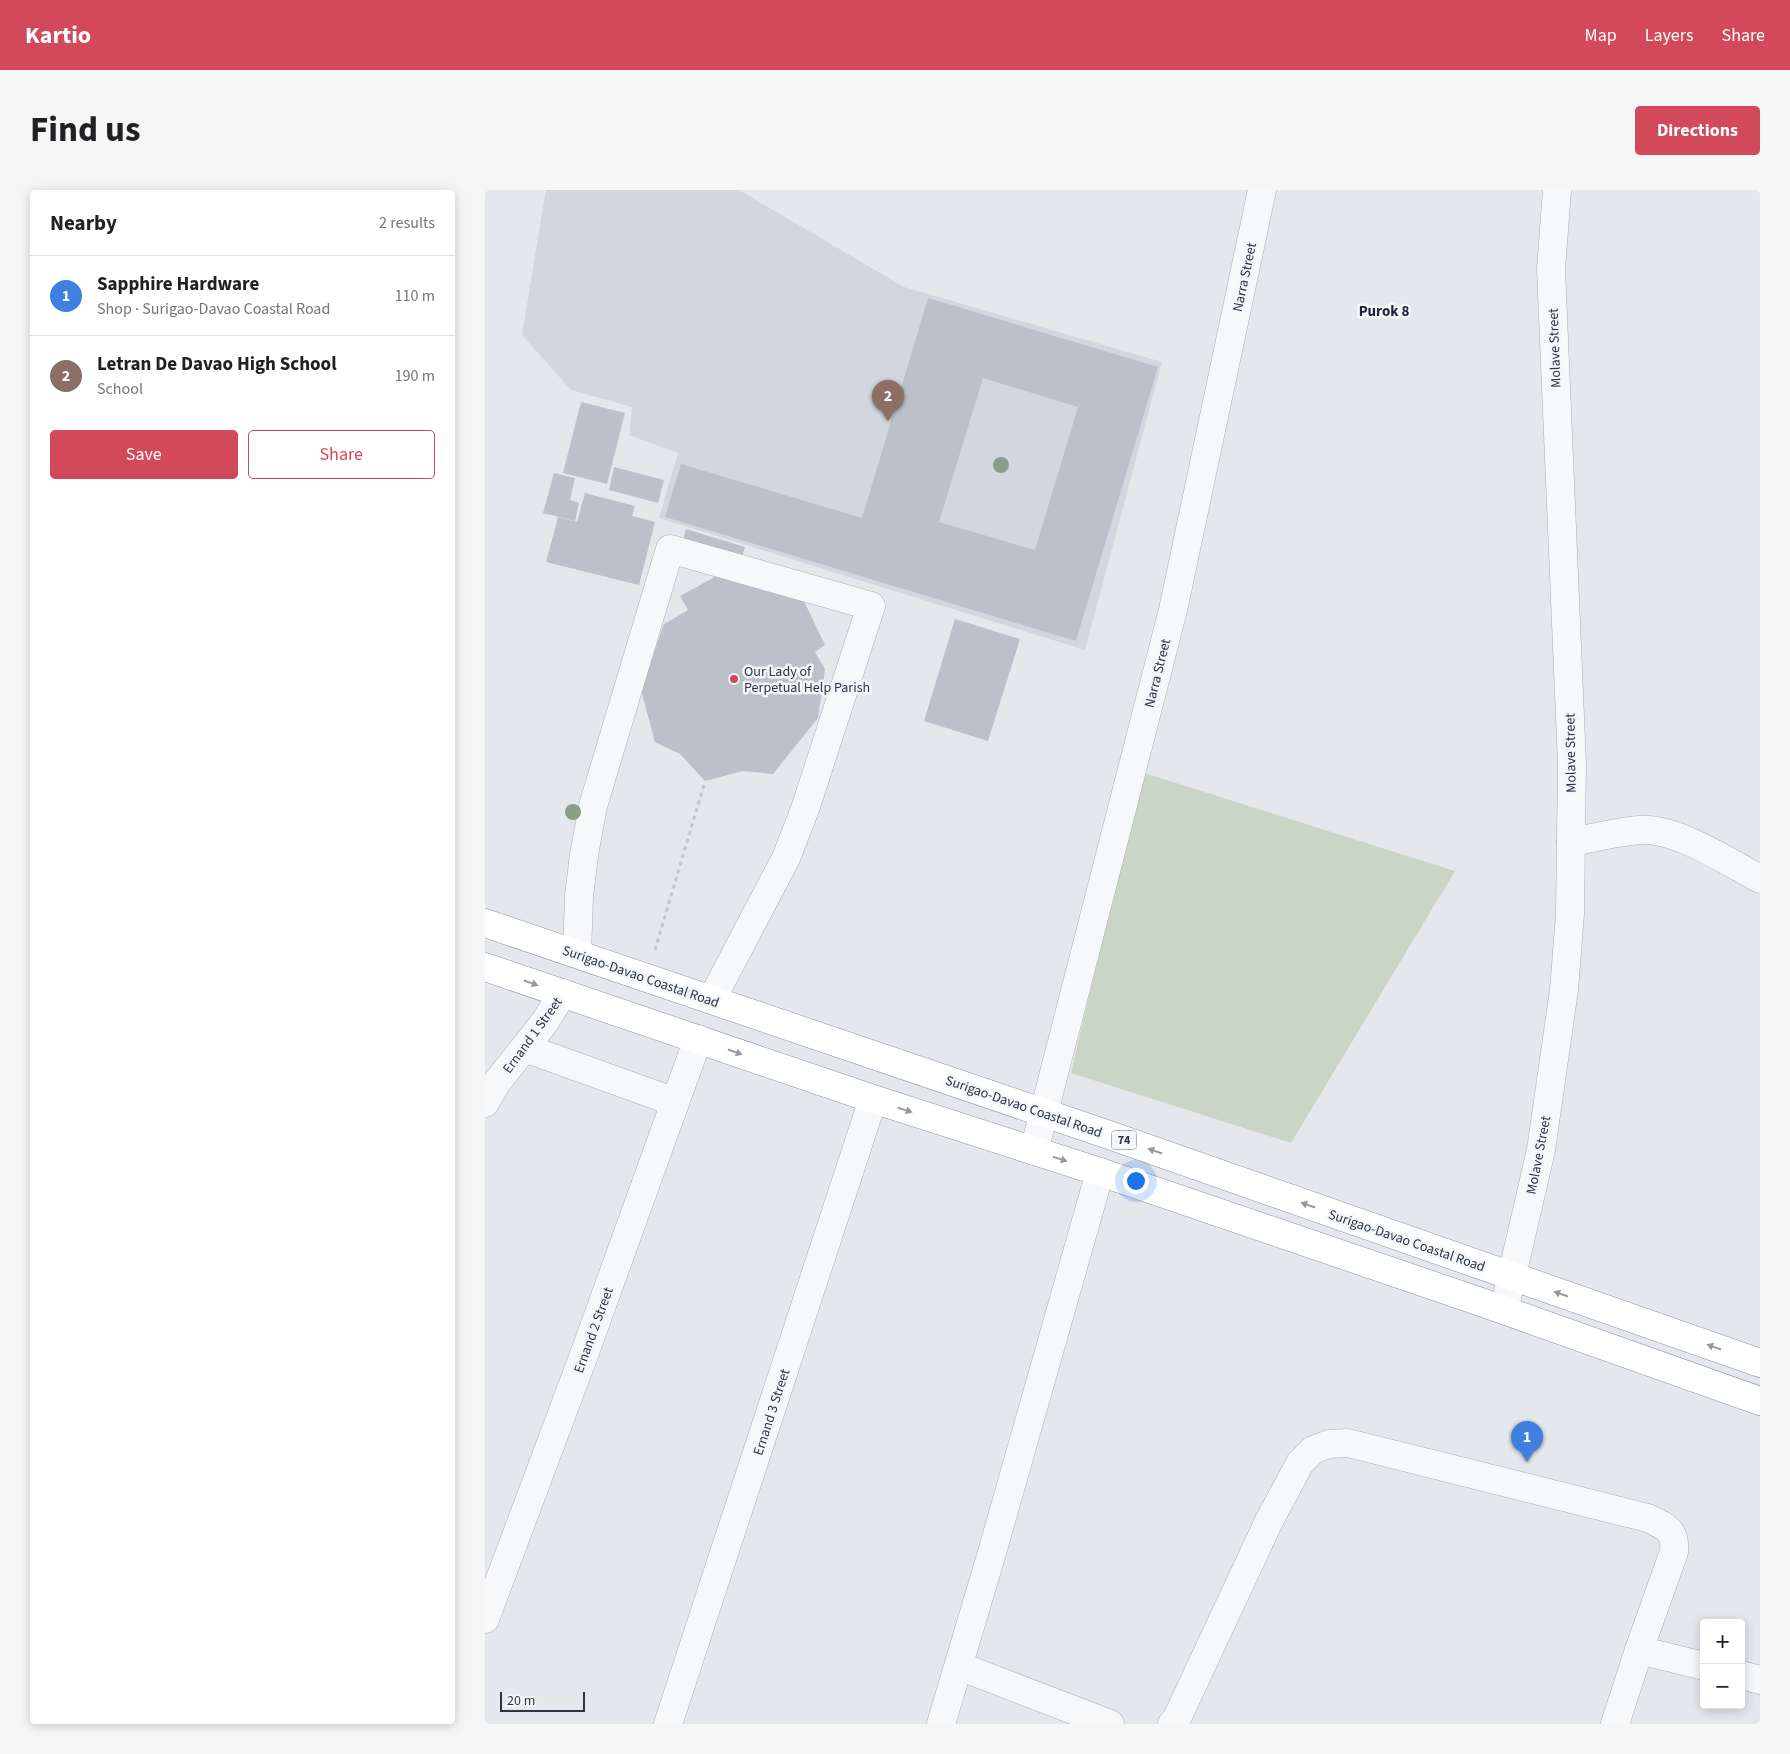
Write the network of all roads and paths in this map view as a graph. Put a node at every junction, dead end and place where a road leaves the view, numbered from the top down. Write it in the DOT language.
graph roads {
  1 [pos="1262,190"];
  2 [pos="1557,190"];
  3 [pos="705,781"];
  4 [pos="1571,842"];
  5 [pos="1760,879"];
  6 [pos="485,923"];
  7 [pos="577,954"];
  8 [pos="485,967"];
  9 [pos="647,977"];
  10 [pos="563,993"];
  11 [pos="712,999"];
  12 [pos="698,1039"];
  13 [pos="525,1048"];
  14 [pos="873,1100"];
  15 [pos="485,1102"];
  16 [pos="675,1102"];
  17 [pos="1044,1114"];
  18 [pos="1034,1151"];
  19 [pos="1100,1172"];
  20 [pos="1512,1276"];
  21 [pos="1504,1310"];
  22 [pos="1760,1363"];
  23 [pos="1760,1400"];
  24 [pos="485,1619"];
  25 [pos="1639,1650"];
  26 [pos="1700,1665"];
  27 [pos="959,1666"];
  28 [pos="1745,1676"];
  29 [pos="1760,1680"];
  30 [pos="668,1724"];
  31 [pos="941,1724"];
  32 [pos="1110,1724"];
  33 [pos="1172,1724"];
  34 [pos="1615,1724"];
  1 -- 17 [label="street, Narra Street"];
  2 -- 4 [label="street, Molave Street"];
  3 -- 9 [label="path"];
  4 -- 5 [label="street"];
  4 -- 20 [label="street, Molave Street"];
  6 -- 7 [label="highway, Surigao-Davao Coastal Road / 74"];
  7 -- 9 [label="highway, Surigao-Davao Coastal Road / 74"];
  7 -- 10 [label="highway"];
  7 -- 11 [label="street"];
  8 -- 10 [label="highway, one-way"];
  9 -- 11 [label="highway, Surigao-Davao Coastal Road / 74"];
  10 -- 12 [label="highway"];
  10 -- 13 [label="street, Ernand 1 Street"];
  11 -- 12 [label="highway"];
  11 -- 17 [label="highway, Surigao-Davao Coastal Road / 74"];
  12 -- 14 [label="highway, one-way"];
  12 -- 16 [label="street, Ernand 2 Street"];
  13 -- 15 [label="street, Ernand 1 Street"];
  13 -- 16 [label="street"];
  14 -- 18 [label="highway, one-way"];
  14 -- 30 [label="street, Ernand 3 Street"];
  16 -- 24 [label="street, Ernand 2 Street"];
  17 -- 18 [label="street, Narra Street"];
  20 -- 17 [label="highway, Surigao-Davao Coastal Road / 74, one-way"];
  18 -- 19 [label="highway, one-way"];
  19 -- 21 [label="highway"];
  19 -- 27 [label="street"];
  20 -- 21 [label="street, Molave Street"];
  22 -- 20 [label="highway, Surigao-Davao Coastal Road / 74, one-way"];
  21 -- 23 [label="highway"];
  25 -- 26 [label="street"];
  25 -- 33 [label="street"];
  25 -- 34 [label="street"];
  27 -- 31 [label="street"];
  27 -- 32 [label="street"];
  28 -- 29 [label="street"];
}
